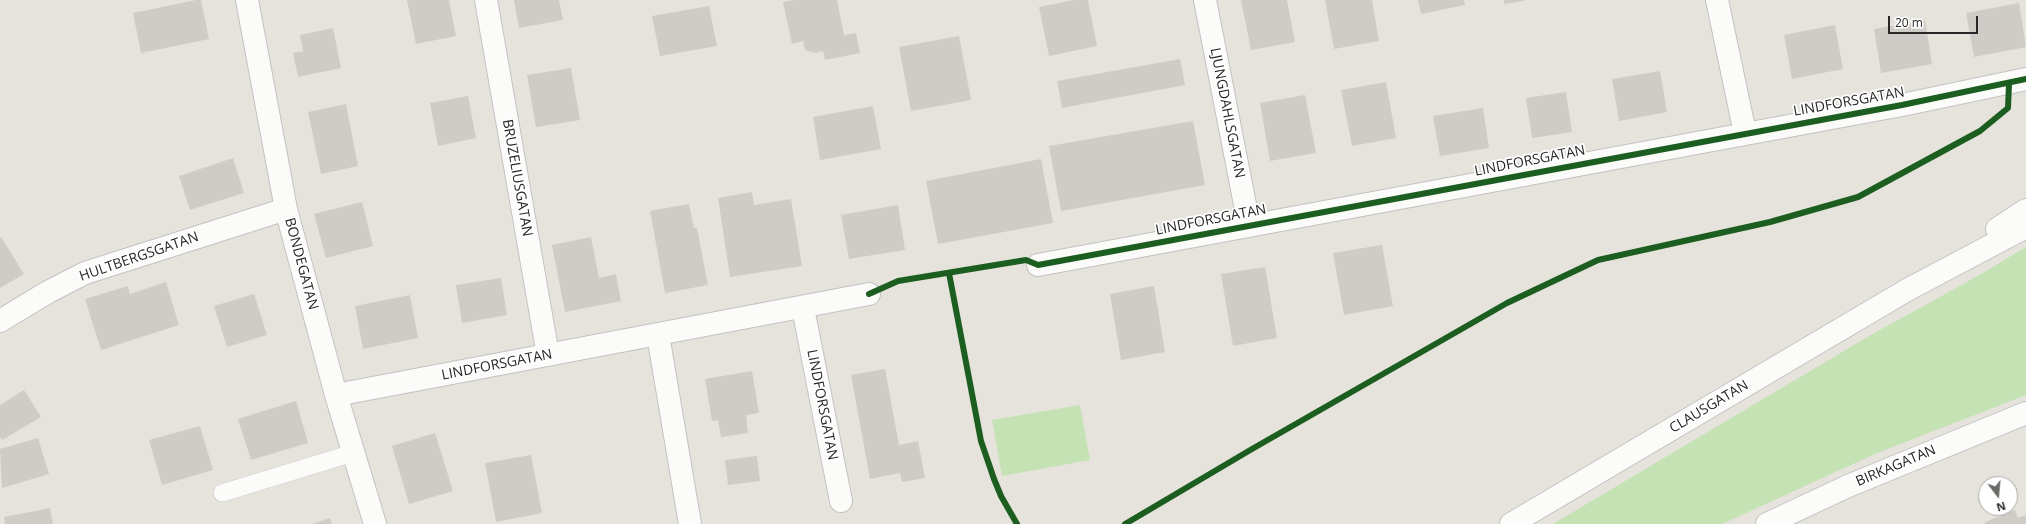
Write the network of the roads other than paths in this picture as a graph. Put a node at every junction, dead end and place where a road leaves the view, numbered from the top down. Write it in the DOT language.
graph roads {
  1 [pos="247,0"];
  2 [pos="486,0"];
  3 [pos="1205,0"];
  4 [pos="1718,0"];
  5 [pos="2026,79"];
  6 [pos="1745,133"];
  7 [pos="286,209"];
  8 [pos="2026,210"];
  9 [pos="1249,225"];
  10 [pos="2026,228"];
  11 [pos="1038,265"];
  12 [pos="1906,290"];
  13 [pos="869,294"];
  14 [pos="803,308"];
  15 [pos="0,321"];
  16 [pos="658,335"];
  17 [pos="548,355"];
  18 [pos="336,395"];
  19 [pos="2026,414"];
  20 [pos="353,453"];
  21 [pos="222,493"];
  22 [pos="840,501"];
  23 [pos="375,524"];
  24 [pos="690,524"];
  25 [pos="1511,524"];
  26 [pos="1767,524"];
  1 -- 7 [label="street, BONDEGATAN"];
  2 -- 17 [label="street, BRUZELIUSGATAN"];
  3 -- 9 [label="street, LJUNGDAHLSGATAN"];
  4 -- 6 [label="street"];
  5 -- 6 [label="street, LINDFORSGATAN"];
  6 -- 9 [label="street, LINDFORSGATAN"];
  7 -- 15 [label="street, HULTBERGSGATAN"];
  7 -- 18 [label="street, BONDEGATAN"];
  8 -- 12 [label="street, CLAUSGATAN"];
  9 -- 11 [label="street, LINDFORSGATAN"];
  10 -- 12 [label="street, CLAUSGATAN"];
  12 -- 25 [label="street, CLAUSGATAN"];
  13 -- 14 [label="street, LINDFORSGATAN"];
  14 -- 16 [label="street, LINDFORSGATAN"];
  14 -- 22 [label="street, LINDFORSGATAN"];
  16 -- 17 [label="street, LINDFORSGATAN"];
  16 -- 24 [label="street"];
  17 -- 18 [label="street, LINDFORSGATAN"];
  18 -- 20 [label="street, BONDEGATAN"];
  19 -- 26 [label="street, BIRKAGATAN"];
  20 -- 21 [label="lane"];
  20 -- 23 [label="street, BONDEGATAN"];
}
